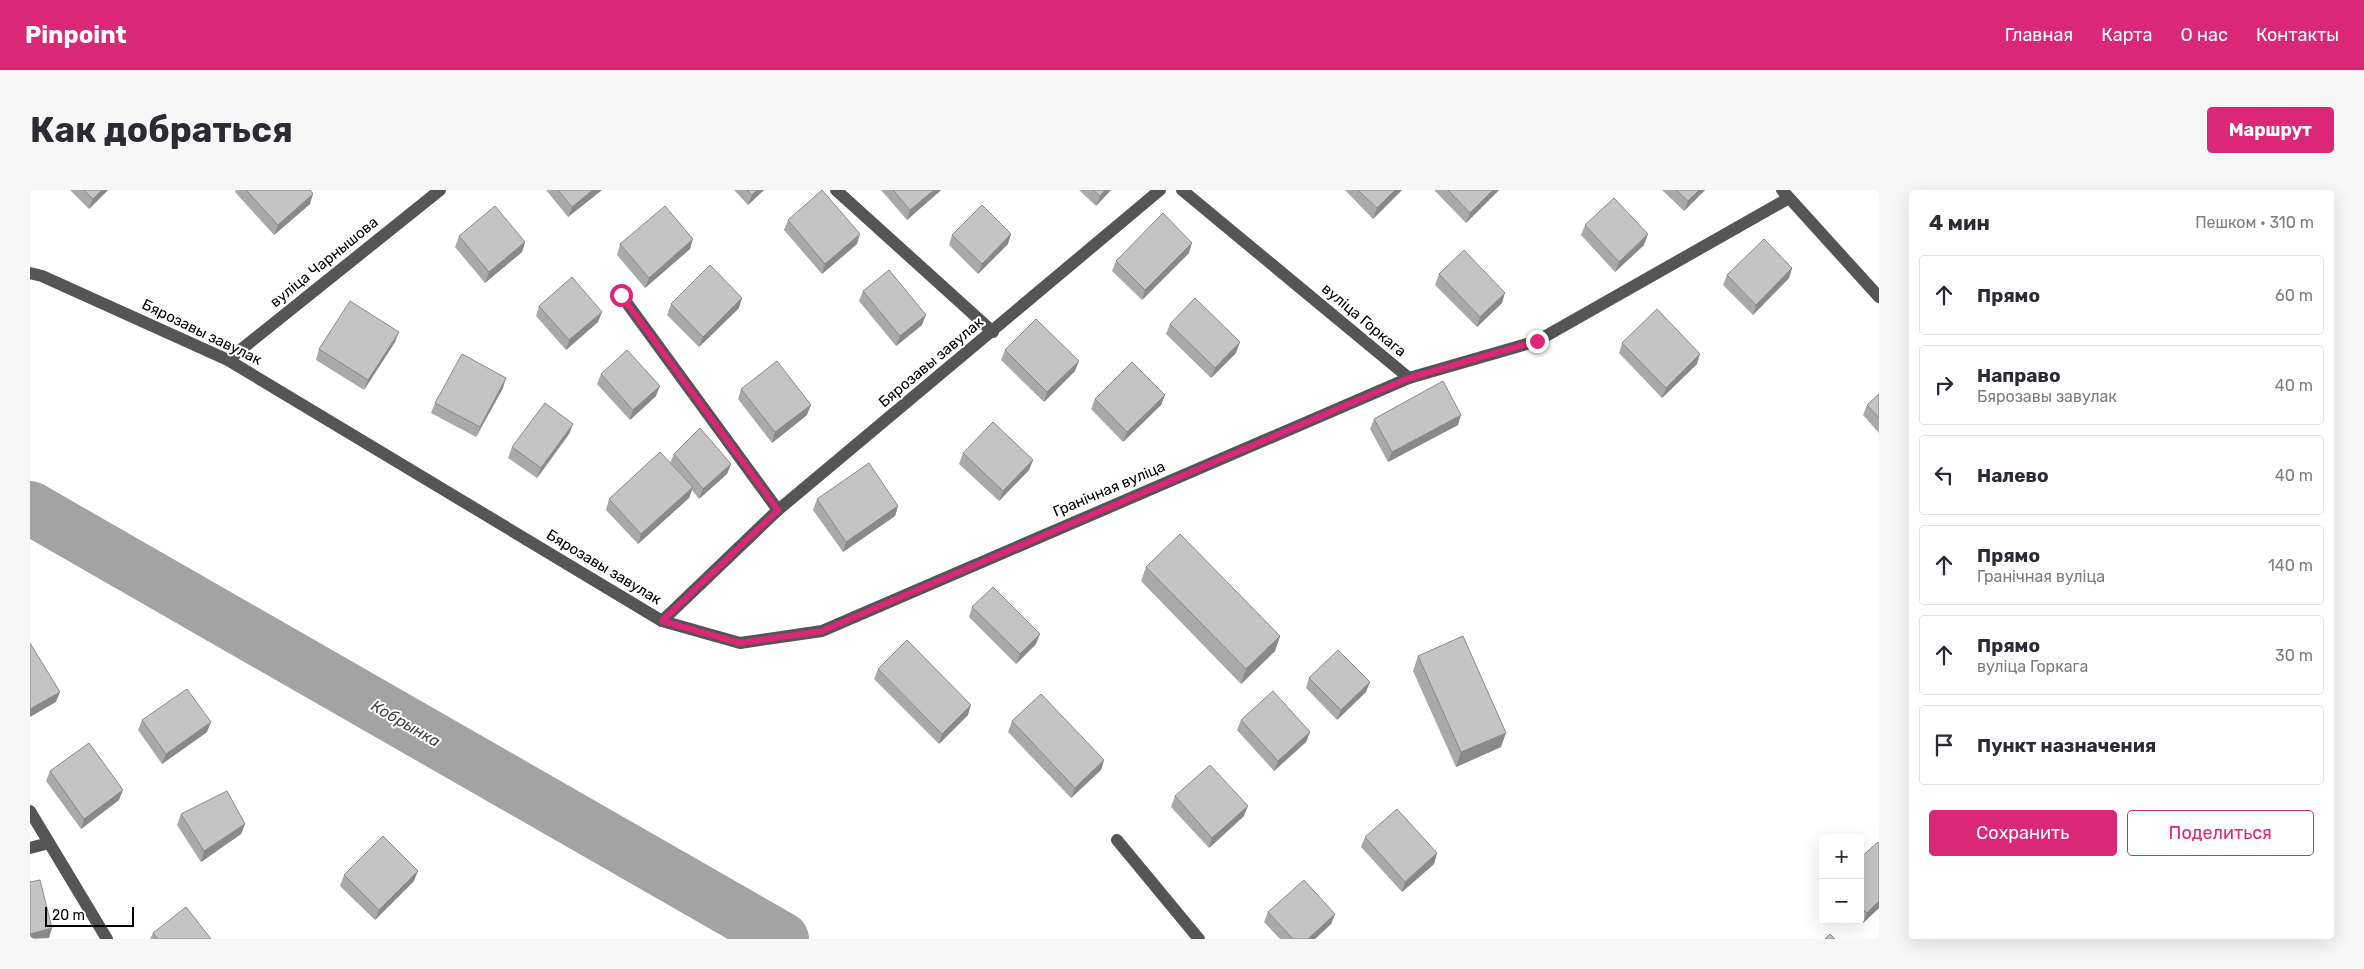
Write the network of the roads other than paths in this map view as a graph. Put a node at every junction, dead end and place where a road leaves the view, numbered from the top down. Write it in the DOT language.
graph roads {
  1 [pos="440,190"];
  2 [pos="836,190"];
  3 [pos="1160,190"];
  4 [pos="1182,190"];
  5 [pos="1785,194"];
  6 [pos="30,273"];
  7 [pos="621,295"];
  8 [pos="1879,297"];
  9 [pos="993,332"];
  10 [pos="228,360"];
  11 [pos="1409,378"];
  12 [pos="778,510"];
  13 [pos="662,621"];
  14 [pos="30,812"];
  15 [pos="1117,840"];
  16 [pos="49,843"];
  17 [pos="30,848"];
  18 [pos="107,939"];
  19 [pos="1199,939"];
  1 -- 10 [label="street, вуліца Чарнышова"];
  2 -- 9 [label="street"];
  3 -- 9 [label="street, Бярозавы завулак"];
  4 -- 11 [label="street, вуліца Горкага"];
  5 -- 8 [label="street, вуліца Горкага"];
  5 -- 11 [label="street, вуліца Горкага"];
  6 -- 10 [label="street, Бярозавы завулак"];
  7 -- 12 [label="street"];
  9 -- 12 [label="street, Бярозавы завулак"];
  10 -- 13 [label="street, Бярозавы завулак"];
  11 -- 13 [label="street, Гранічная вуліца"];
  12 -- 13 [label="street, Бярозавы завулак"];
  14 -- 16 [label="street"];
  15 -- 19 [label="street"];
  16 -- 17 [label="street"];
  16 -- 18 [label="street"];
}
